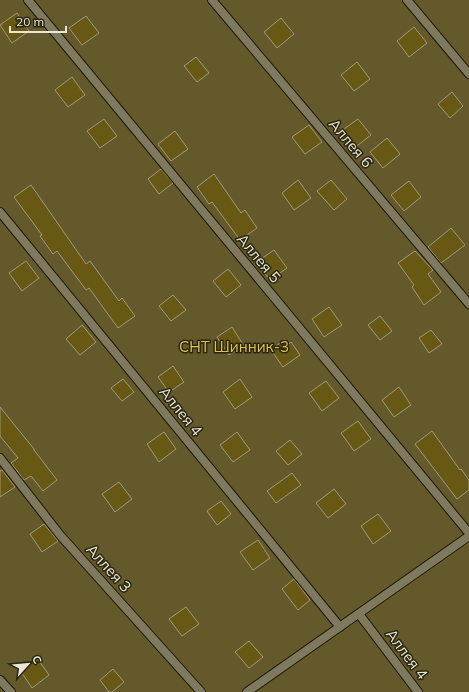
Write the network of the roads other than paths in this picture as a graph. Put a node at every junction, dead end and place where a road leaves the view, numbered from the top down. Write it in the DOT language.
graph roads {
  1 [pos="28,0"];
  2 [pos="212,0"];
  3 [pos="406,0"];
  4 [pos="469,74"];
  5 [pos="0,212"];
  6 [pos="469,304"];
  7 [pos="0,458"];
  8 [pos="469,535"];
  9 [pos="359,614"];
  10 [pos="340,627"];
  11 [pos="0,680"];
  12 [pos="11,692"];
  13 [pos="201,692"];
  14 [pos="247,692"];
  15 [pos="418,692"];
  1 -- 8 [label="lane, Аллея 5"];
  2 -- 6 [label="lane, Аллея 6"];
  3 -- 4 [label="lane"];
  5 -- 10 [label="lane, Аллея 4"];
  7 -- 13 [label="lane, Аллея 3"];
  8 -- 9 [label="lane"];
  9 -- 10 [label="lane"];
  9 -- 15 [label="lane, Аллея 4"];
  10 -- 14 [label="lane"];
  11 -- 12 [label="lane"];
}
